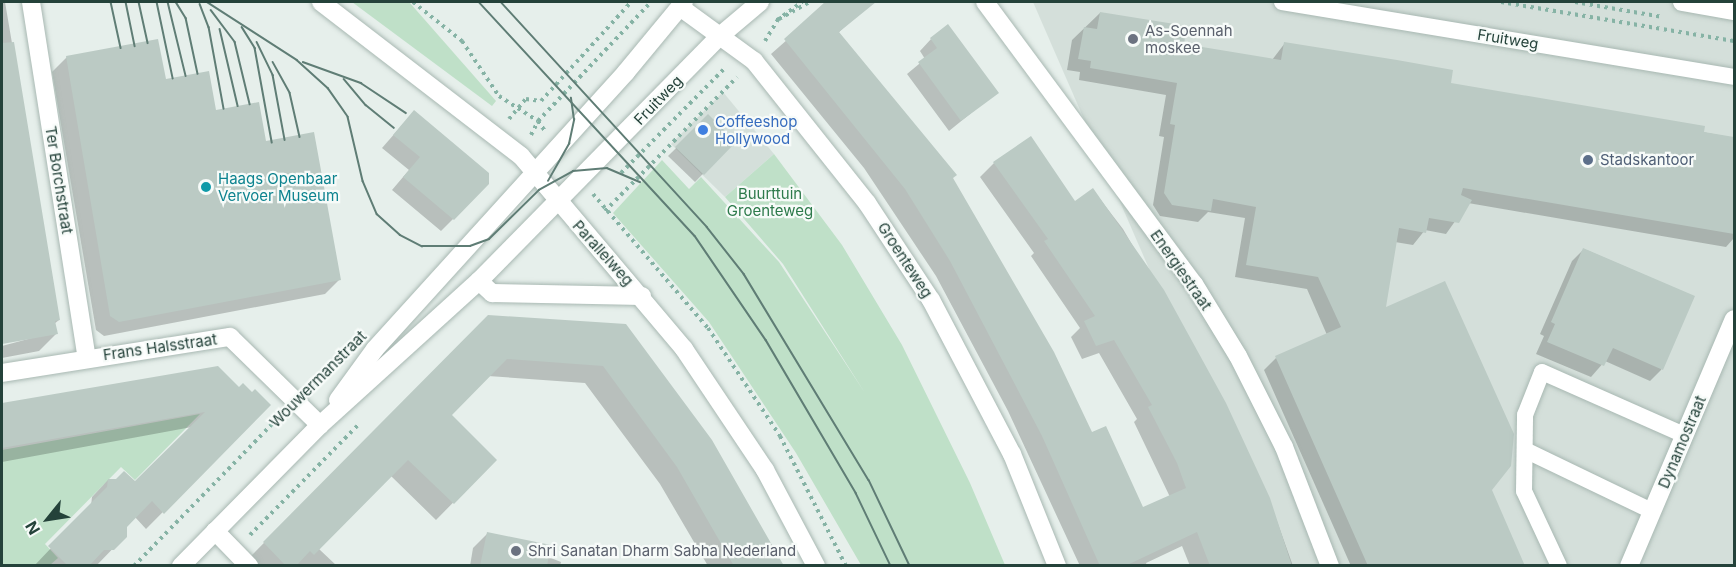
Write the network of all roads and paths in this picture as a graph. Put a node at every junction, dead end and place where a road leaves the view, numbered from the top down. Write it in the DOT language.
graph roads {
  1 [pos="31,2"];
  2 [pos="321,2"];
  3 [pos="413,2"];
  4 [pos="651,2"];
  5 [pos="760,2"];
  6 [pos="802,2"];
  7 [pos="810,2"];
  8 [pos="985,2"];
  9 [pos="1282,2"];
  10 [pos="1501,2"];
  11 [pos="1575,2"];
  12 [pos="1682,2"];
  13 [pos="682,4"];
  14 [pos="1734,11"];
  15 [pos="1674,19"];
  16 [pos="721,35"];
  17 [pos="1734,41"];
  18 [pos="1734,77"];
  19 [pos="516,110"];
  20 [pos="520,156"];
  21 [pos="535,172"];
  22 [pos="558,202"];
  23 [pos="479,281"];
  24 [pos="642,296"];
  25 [pos="1734,318"];
  26 [pos="344,352"];
  27 [pos="87,358"];
  28 [pos="2,373"];
  29 [pos="295,402"];
  30 [pos="320,425"];
  31 [pos="1684,435"];
  32 [pos="1525,450"];
  33 [pos="1652,511"];
  34 [pos="215,531"];
  35 [pos="134,566"];
  36 [pos="181,566"];
  37 [pos="249,566"];
  38 [pos="816,566"];
  39 [pos="1057,566"];
  40 [pos="1330,566"];
  41 [pos="1559,566"];
  42 [pos="1629,566"];
  1 -- 27 [label="street, Ter Borchstraat"];
  2 -- 20 [label="street, Parallelweg"];
  3 -- 19 [label="path"];
  4 -- 20 [label="path"];
  5 -- 16 [label="street, Fruitweg"];
  6 -- 7 [label="path"];
  8 -- 40 [label="street, Energiestraat"];
  9 -- 18 [label="lane, Fruitweg"];
  10 -- 17 [label="path"];
  11 -- 15 [label="path"];
  12 -- 14 [label="street"];
  13 -- 16 [label="street, Groenteweg"];
  13 -- 21 [label="street"];
  16 -- 22 [label="street, Fruitweg"];
  16 -- 39 [label="street, Groenteweg"];
  20 -- 21 [label="street, Parallelweg"];
  21 -- 22 [label="street, Parallelweg"];
  21 -- 30 [label="street, Wouwermanstraat"];
  22 -- 23 [label="street, Wouwermanstraat"];
  22 -- 24 [label="street, Parallelweg"];
  23 -- 24 [label="street"];
  23 -- 30 [label="street, Wouwermanstraat"];
  24 -- 38 [label="street, Parallelweg"];
  25 -- 31 [label="street, Dynamostraat"];
  26 -- 29 [label="path, Wouwermanstraat"];
  27 -- 28 [label="street, Frans Halsstraat"];
  27 -- 29 [label="street, Frans Halsstraat"];
  29 -- 30 [label="street, Frans Halsstraat"];
  29 -- 35 [label="path, Wouwermanstraat"];
  30 -- 34 [label="street, Wouwermanstraat"];
  31 -- 32 [label="lane"];
  31 -- 33 [label="street, Dynamostraat"];
  32 -- 33 [label="lane"];
  32 -- 41 [label="lane"];
  33 -- 42 [label="street, Dynamostraat"];
  34 -- 36 [label="street, Wouwermanstraat"];
  34 -- 37 [label="street"];
}
